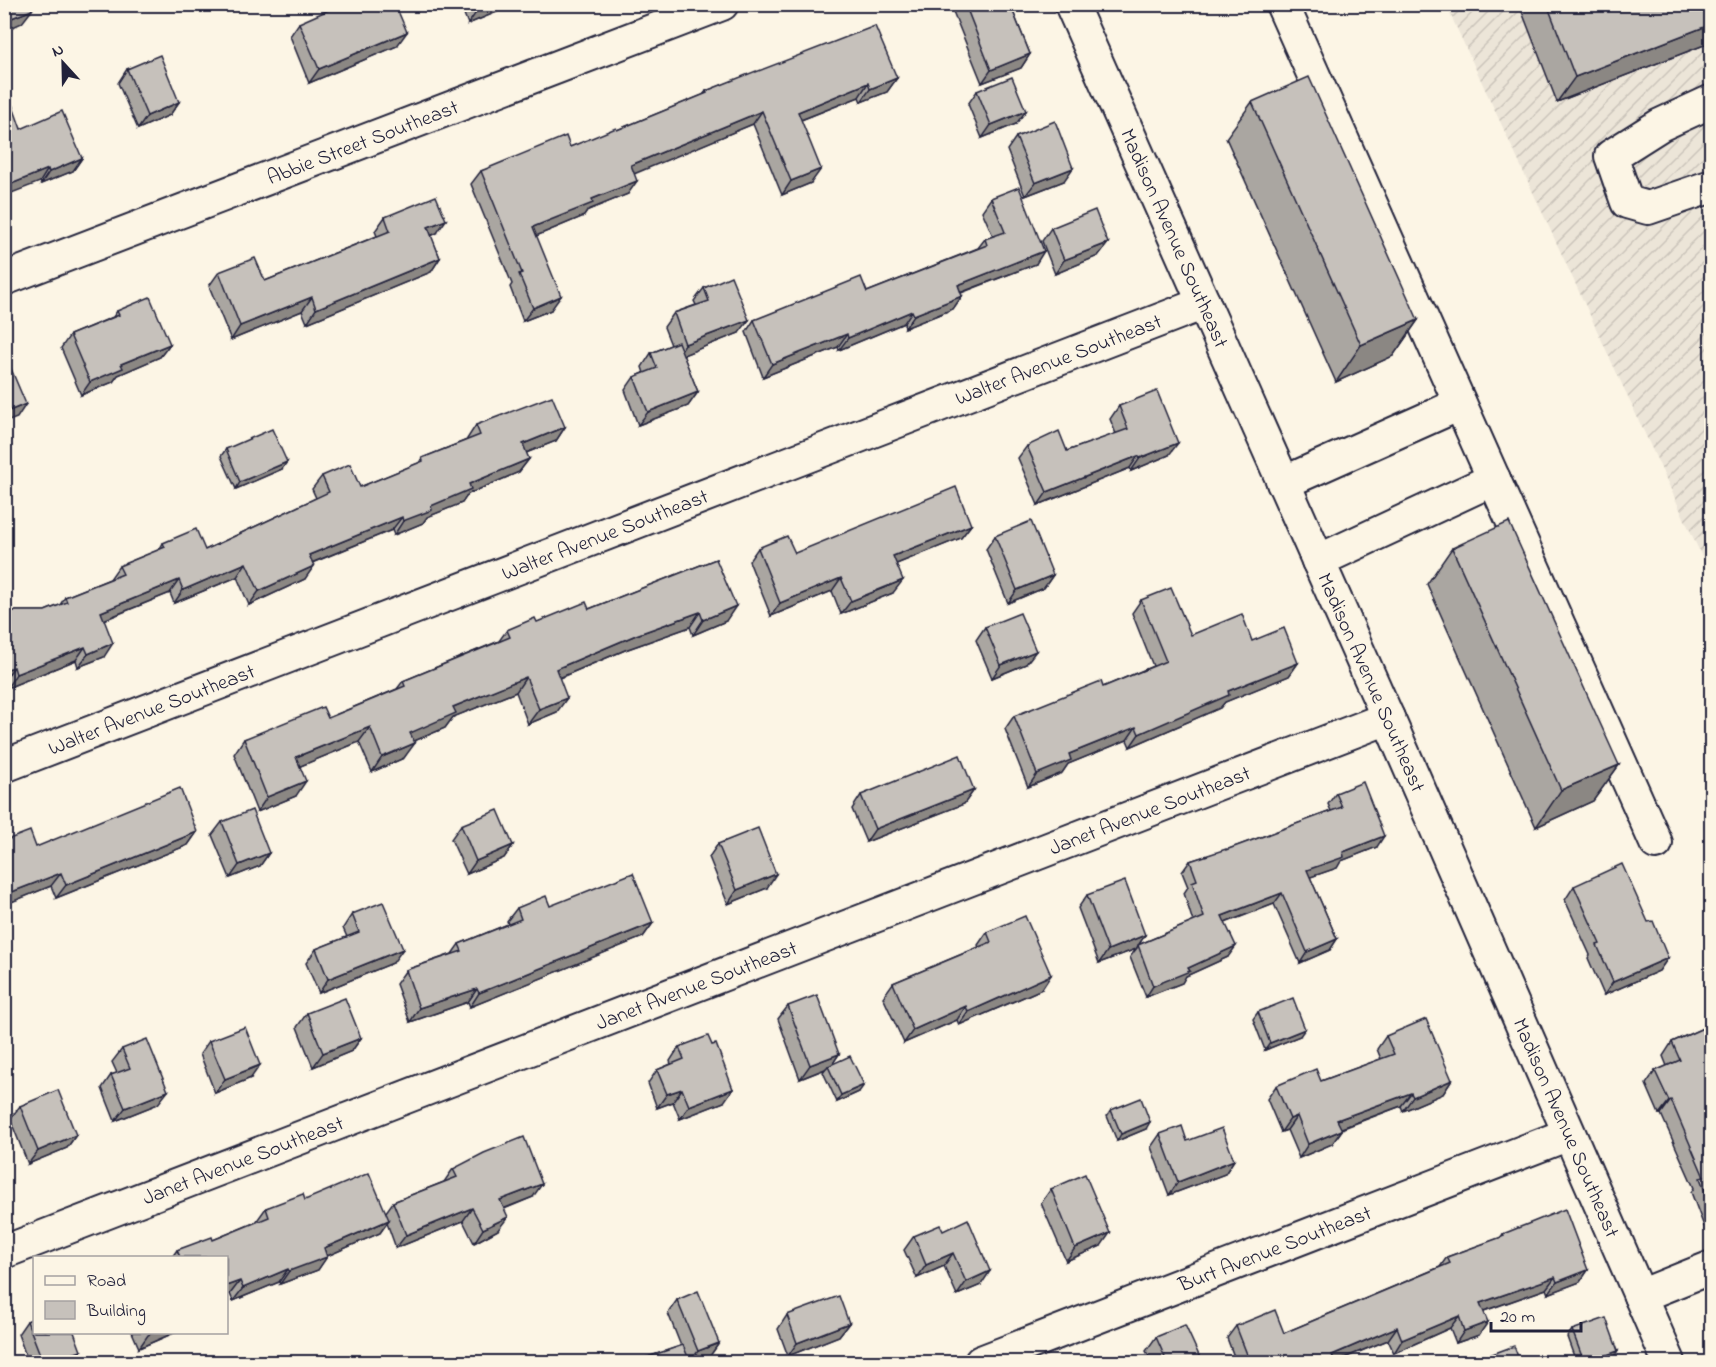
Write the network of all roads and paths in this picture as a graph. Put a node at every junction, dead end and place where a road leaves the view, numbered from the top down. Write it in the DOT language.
graph roads {
  1 [pos="722,4"];
  2 [pos="1071,4"];
  3 [pos="1282,4"];
  4 [pos="1712,101"];
  5 [pos="1712,186"];
  6 [pos="4,279"];
  7 [pos="1204,303"];
  8 [pos="1460,404"];
  9 [pos="1494,479"];
  10 [pos="1283,483"];
  11 [pos="1318,561"];
  12 [pos="1388,718"];
  13 [pos="4,766"];
  14 [pos="1656,843"];
  15 [pos="1569,1134"];
  16 [pos="4,1252"];
  17 [pos="1712,1267"];
  18 [pos="1640,1296"];
  19 [pos="981,1362"];
  20 [pos="1669,1362"];
  1 -- 6 [label="street, Abbie Street Southeast"];
  2 -- 7 [label="street, Madison Avenue Southeast"];
  3 -- 8 [label="street"];
  4 -- 5 [label="street"];
  7 -- 10 [label="street, Madison Avenue Southeast"];
  7 -- 13 [label="street, Walter Avenue Southeast"];
  8 -- 9 [label="street"];
  8 -- 10 [label="street"];
  9 -- 11 [label="street"];
  9 -- 14 [label="street"];
  10 -- 11 [label="street, Madison Avenue Southeast"];
  11 -- 12 [label="street, Madison Avenue Southeast"];
  12 -- 15 [label="street, Madison Avenue Southeast"];
  12 -- 16 [label="street, Janet Avenue Southeast"];
  15 -- 18 [label="street, Madison Avenue Southeast"];
  15 -- 19 [label="street, Burt Avenue Southeast"];
  17 -- 18 [label="street"];
  18 -- 20 [label="street, Madison Avenue Southeast"];
}
